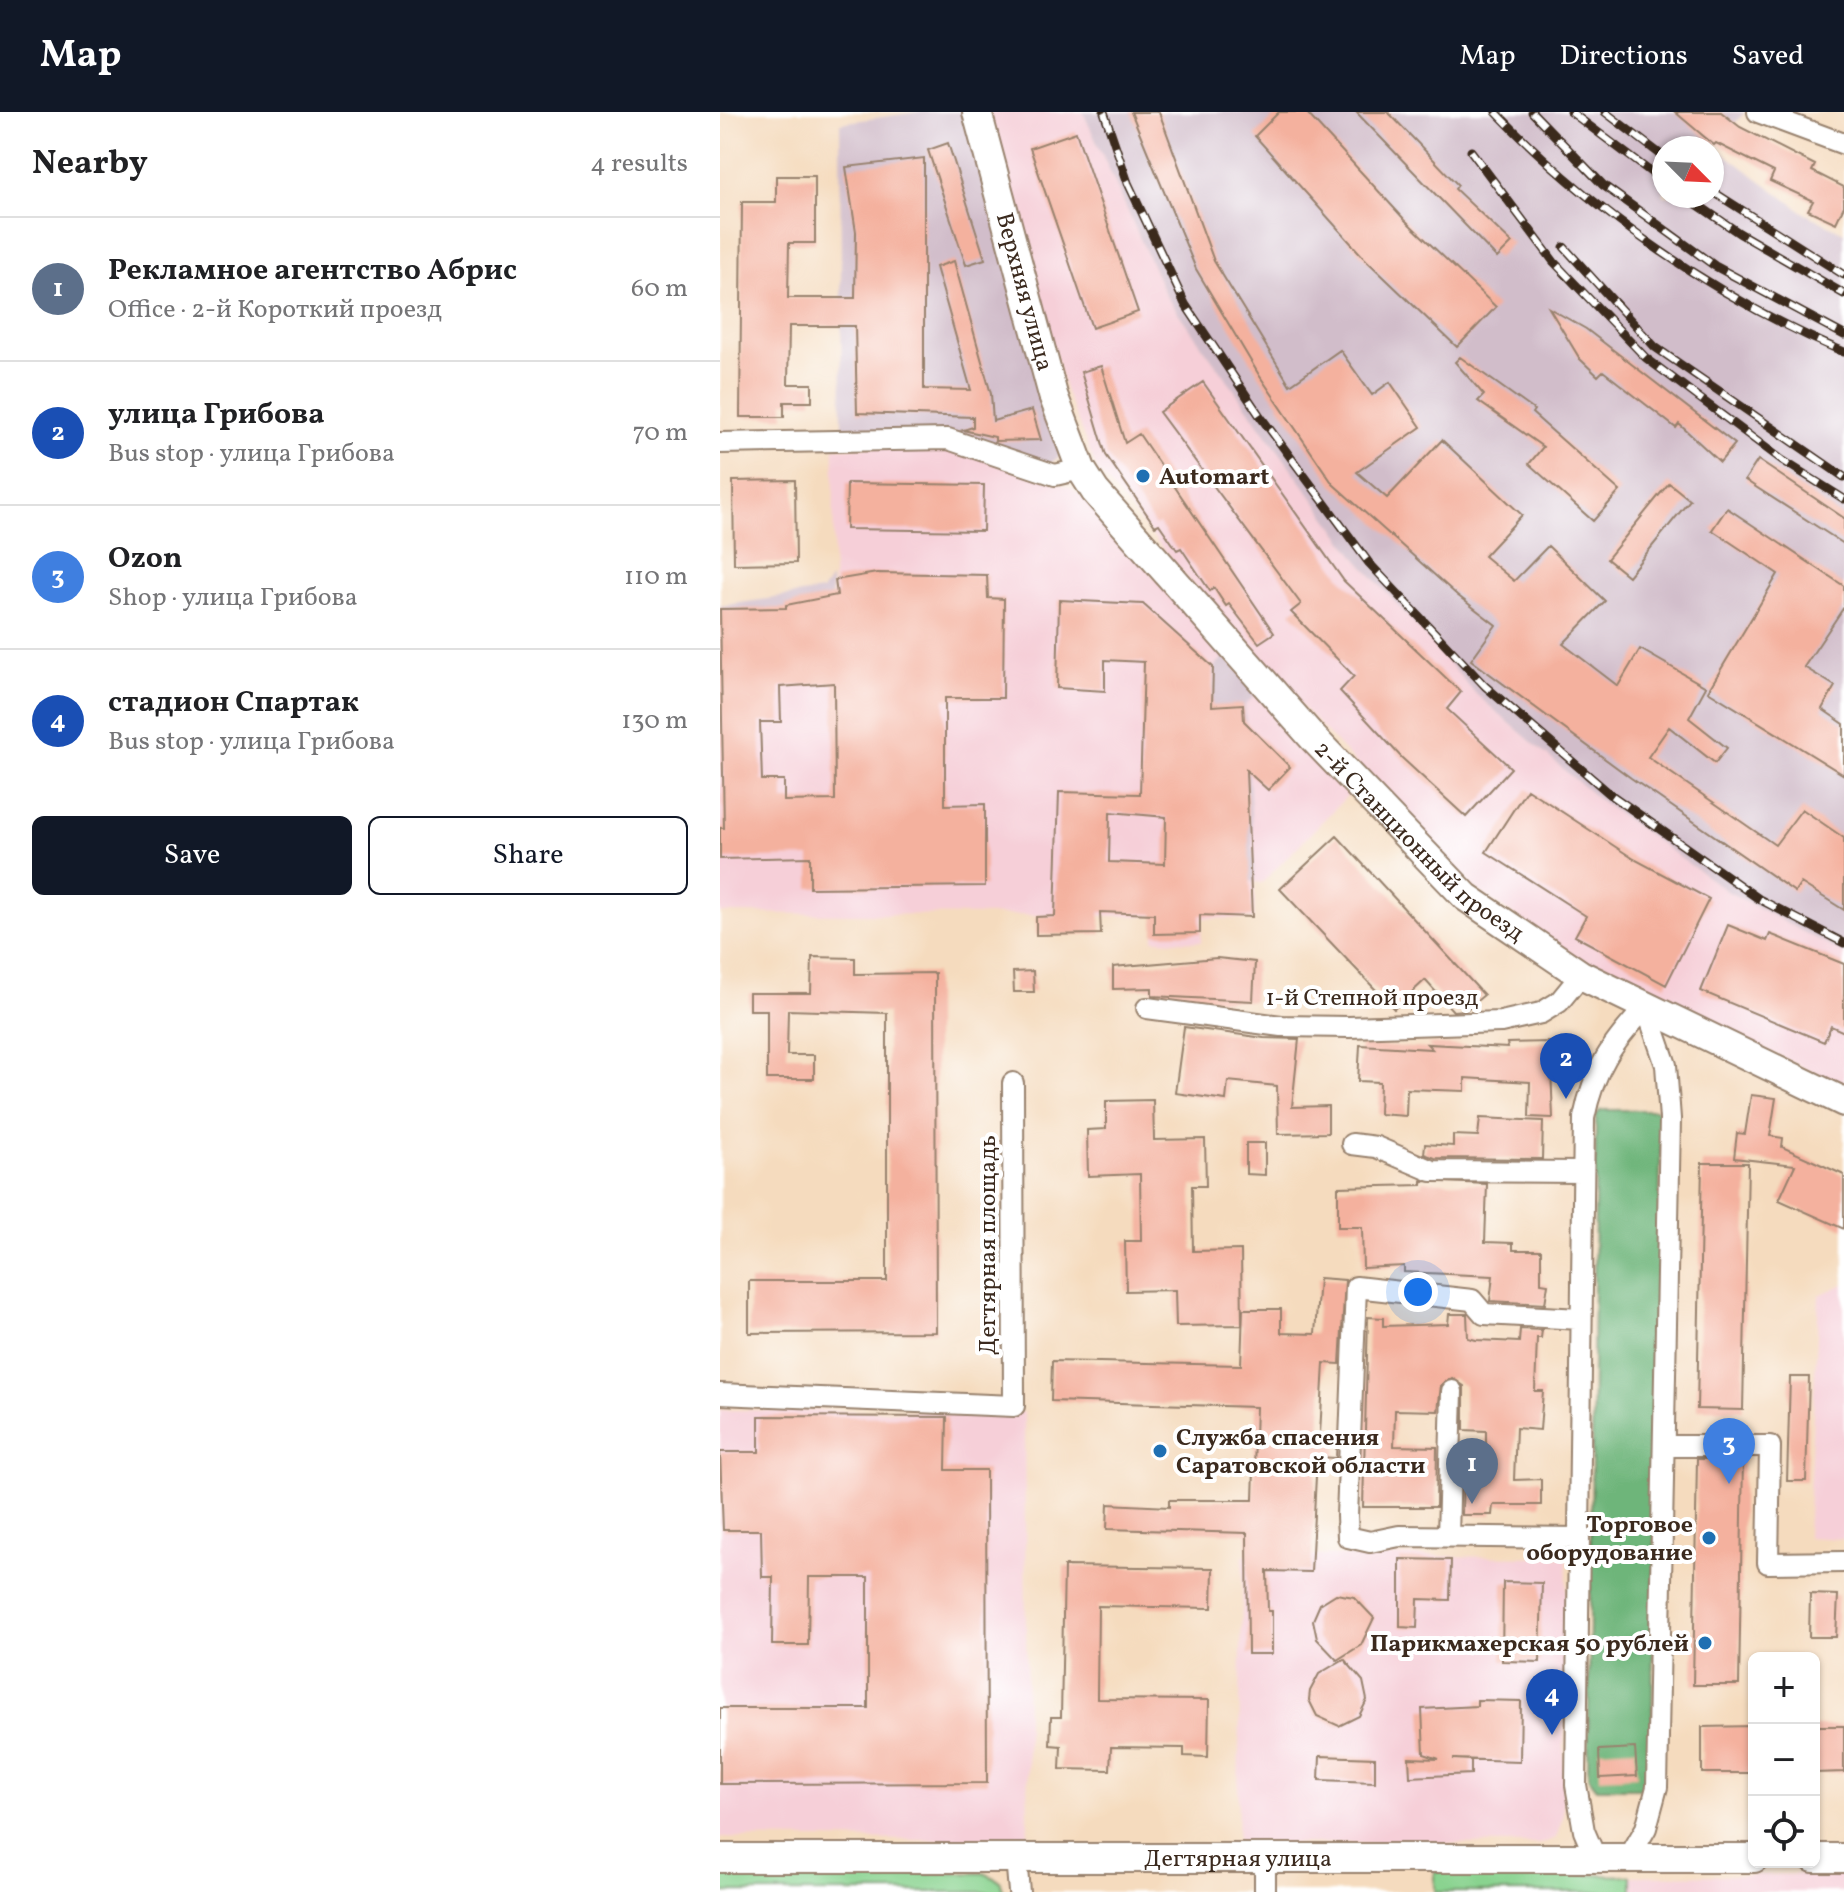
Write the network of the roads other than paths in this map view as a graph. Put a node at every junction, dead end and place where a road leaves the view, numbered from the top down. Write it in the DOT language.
graph roads {
  1 [pos="977,112"];
  2 [pos="1758,112"];
  3 [pos="1844,144"];
  4 [pos="720,443"];
  5 [pos="1081,469"];
  6 [pos="1581,975"];
  7 [pos="1646,1007"];
  8 [pos="1147,1008"];
  9 [pos="1013,1083"];
  10 [pos="1844,1102"];
  11 [pos="1352,1144"];
  12 [pos="1583,1172"];
  13 [pos="1581,1319"];
  14 [pos="1452,1391"];
  15 [pos="720,1394"];
  16 [pos="1664,1446"];
  17 [pos="1448,1536"];
  18 [pos="1579,1538"];
  19 [pos="1844,1562"];
  20 [pos="1016,1857"];
  21 [pos="720,1858"];
  22 [pos="1265,1858"];
  23 [pos="1748,1858"];
  24 [pos="1820,1858"];
  25 [pos="1844,1858"];
  26 [pos="1596,1859"];
  27 [pos="1628,1859"];
  28 [pos="1019,1892"];
  29 [pos="1265,1892"];
  1 -- 5 [label="main road, Верхняя улица"];
  2 -- 3 [label="street"];
  4 -- 5 [label="street"];
  5 -- 6 [label="main road, 2-й Станционный проезд"];
  6 -- 7 [label="main road, 2-й Станционный проезд"];
  6 -- 8 [label="street, 1-й Степной проезд"];
  7 -- 10 [label="main road, 2-й Станционный проезд"];
  7 -- 12 [label="street"];
  7 -- 16 [label="street"];
  9 -- 15 [label="street, Дегтярная площадь"];
  11 -- 12 [label="street"];
  12 -- 13 [label="street"];
  13 -- 17 [label="street"];
  13 -- 18 [label="street"];
  14 -- 17 [label="street"];
  16 -- 19 [label="street"];
  16 -- 27 [label="street"];
  17 -- 18 [label="street"];
  18 -- 26 [label="street"];
  20 -- 21 [label="main road, Дегтярная улица"];
  20 -- 22 [label="main road, Дегтярная улица"];
  20 -- 28 [label="street"];
  22 -- 26 [label="main road, Дегтярная улица"];
  22 -- 29 [label="street"];
  23 -- 27 [label="main road, Дегтярная улица"];
  24 -- 25 [label="main road"];
  26 -- 27 [label="main road, Дегтярная улица"];
}
